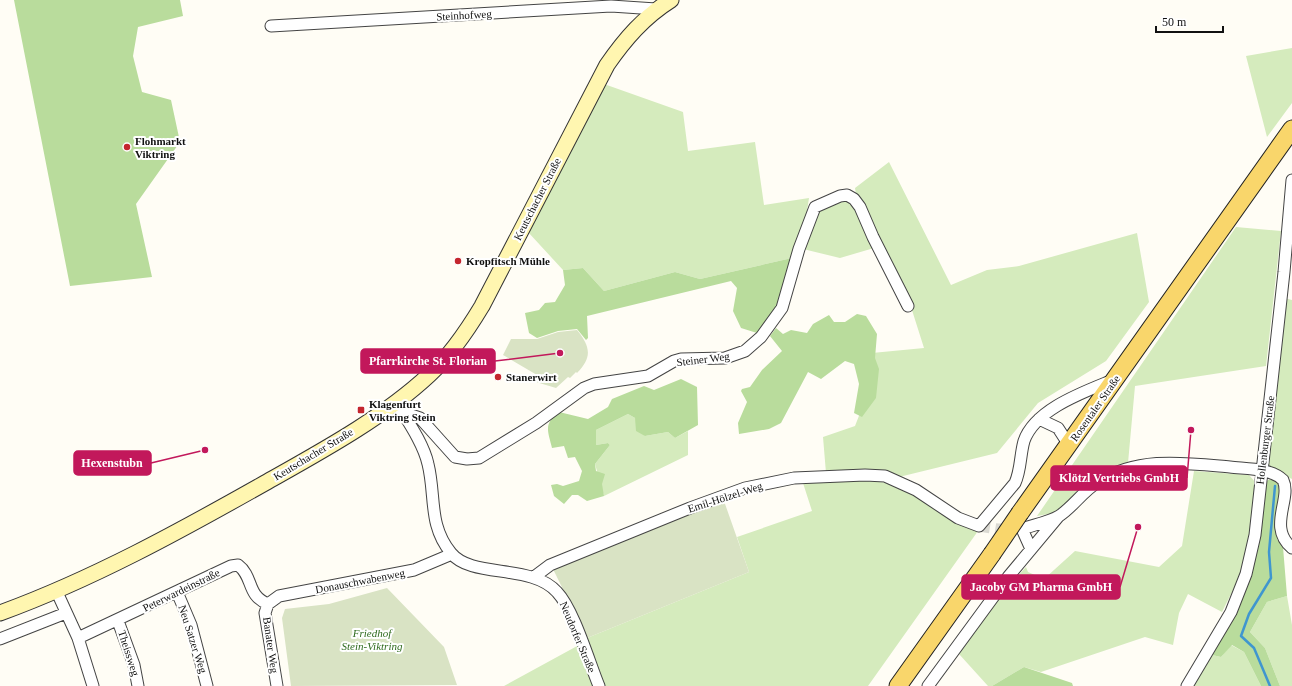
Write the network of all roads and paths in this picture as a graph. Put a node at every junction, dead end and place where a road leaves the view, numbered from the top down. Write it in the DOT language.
graph roads {
  1 [pos="671,0"];
  2 [pos="656,9"];
  3 [pos="271,26"];
  4 [pos="1291,137"];
  5 [pos="1292,180"];
  6 [pos="908,306"];
  7 [pos="1115,379"];
  8 [pos="399,407"];
  9 [pos="1039,419"];
  10 [pos="1069,445"];
  11 [pos="1261,471"];
  12 [pos="1058,516"];
  13 [pos="1021,521"];
  14 [pos="1292,548"];
  15 [pos="1031,549"];
  16 [pos="452,554"];
  17 [pos="534,577"];
  18 [pos="56,590"];
  19 [pos="177,592"];
  20 [pos="268,604"];
  21 [pos="0,612"];
  22 [pos="66,613"];
  23 [pos="118,621"];
  24 [pos="78,638"];
  25 [pos="0,639"];
  26 [pos="93,686"];
  27 [pos="138,686"];
  28 [pos="207,686"];
  29 [pos="277,686"];
  30 [pos="599,686"];
  31 [pos="898,686"];
  32 [pos="928,686"];
  33 [pos="1187,686"];
  1 -- 2 [label="main road, Keutschacher Straße"];
  2 -- 3 [label="street, Steinhofweg"];
  2 -- 8 [label="main road, Keutschacher Straße"];
  4 -- 7 [label="main road, Rosentaler Straße"];
  5 -- 11 [label="street, Hollenburger Straße"];
  6 -- 8 [label="street, Steiner Weg"];
  7 -- 9 [label="street, Emil-Hölzel-Weg"];
  7 -- 10 [label="main road, Rosentaler Straße"];
  8 -- 16 [label="street"];
  8 -- 18 [label="main road, Keutschacher Straße"];
  9 -- 10 [label="street"];
  9 -- 17 [label="street, Emil-Hölzel-Weg"];
  10 -- 13 [label="main road, Rosentaler Straße"];
  11 -- 12 [label="street"];
  11 -- 14 [label="street"];
  11 -- 33 [label="street, Hollenburger Straße"];
  12 -- 13 [label="street"];
  12 -- 15 [label="street"];
  13 -- 15 [label="street"];
  13 -- 31 [label="main road, Rosentaler Straße, bridge"];
  15 -- 32 [label="street"];
  16 -- 17 [label="street"];
  16 -- 20 [label="street, Donauschwabenweg"];
  17 -- 30 [label="street, Neudorfer Straße"];
  18 -- 21 [label="main road, Keutschacher Straße"];
  18 -- 22 [label="street"];
  19 -- 20 [label="street, Peterwardeinstraße"];
  19 -- 23 [label="street, Peterwardeinstraße"];
  19 -- 28 [label="street, Neu Satzer Weg"];
  20 -- 29 [label="street, Banater Weg"];
  22 -- 24 [label="street"];
  22 -- 25 [label="street"];
  23 -- 24 [label="street, Peterwardeinstraße"];
  23 -- 27 [label="street, Theissweg"];
  24 -- 26 [label="street"];
}
